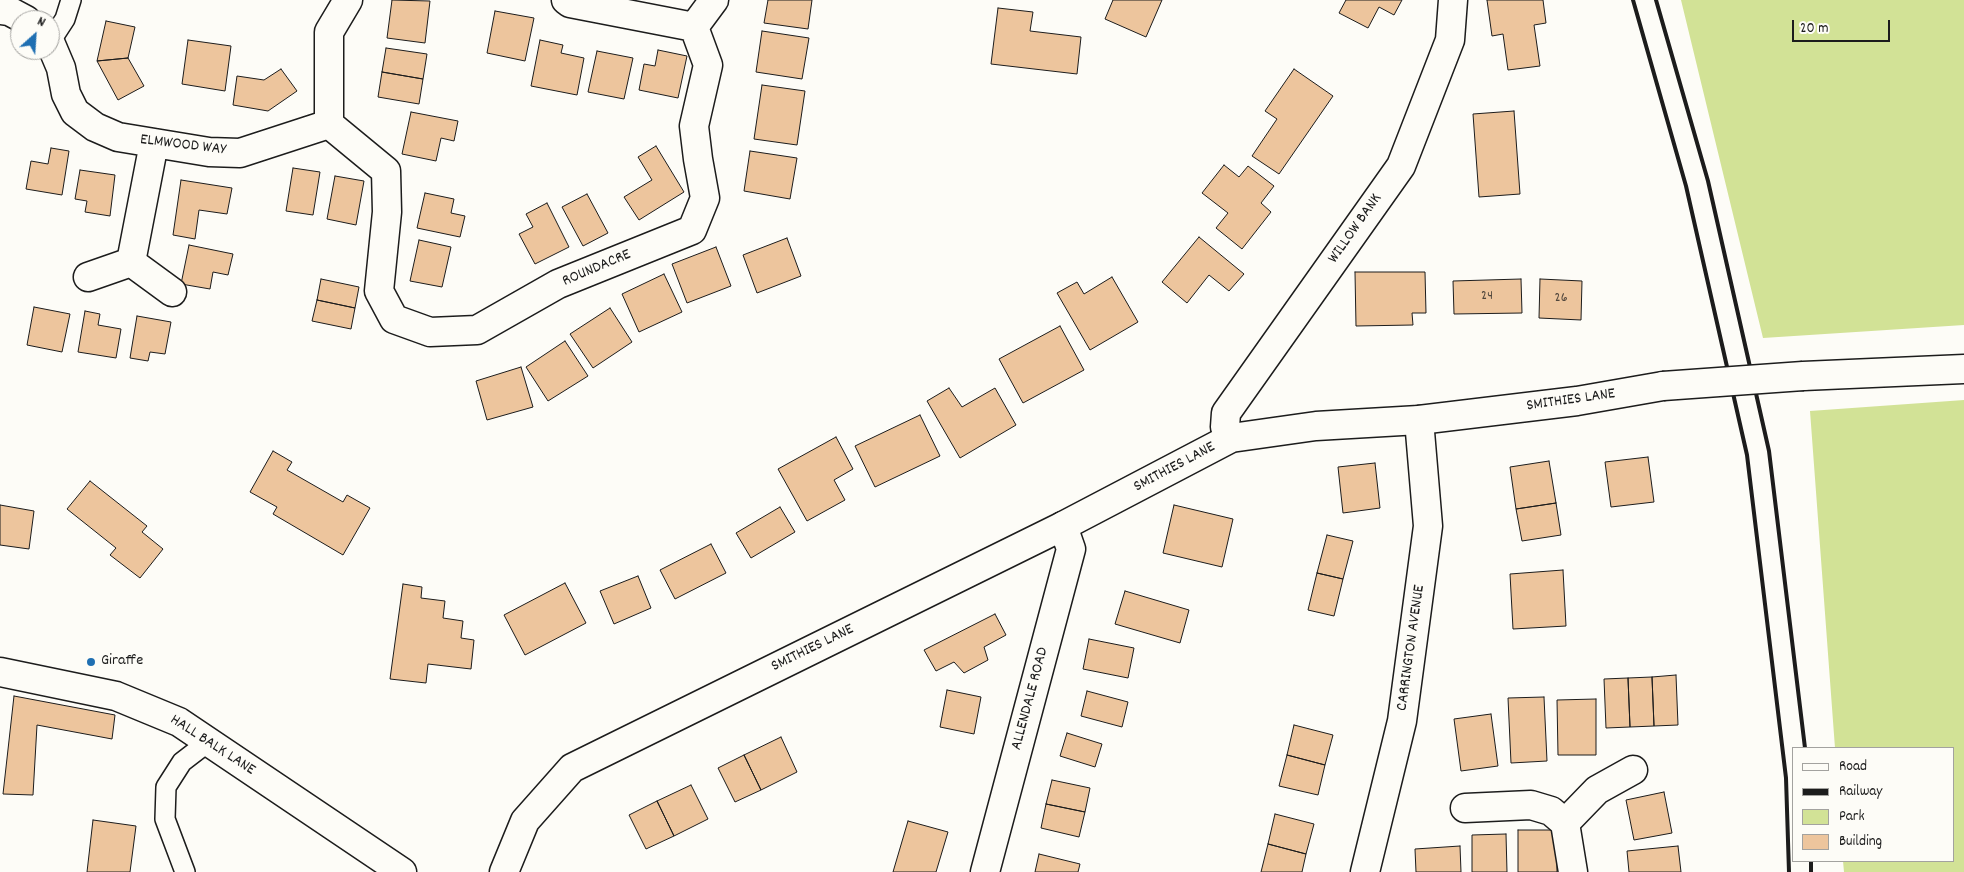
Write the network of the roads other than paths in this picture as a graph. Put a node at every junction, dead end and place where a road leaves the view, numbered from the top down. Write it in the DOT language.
graph roads {
  1 [pos="71,0"];
  2 [pos="348,0"];
  3 [pos="566,0"];
  4 [pos="714,0"];
  5 [pos="1453,0"];
  6 [pos="60,27"];
  7 [pos="694,27"];
  8 [pos="58,60"];
  9 [pos="329,124"];
  10 [pos="154,143"];
  11 [pos="132,262"];
  12 [pos="88,277"];
  13 [pos="172,292"];
  14 [pos="1964,369"];
  15 [pos="1419,420"];
  16 [pos="1231,438"];
  17 [pos="1063,526"];
  18 [pos="0,672"];
  19 [pos="208,742"];
  20 [pos="1633,770"];
  21 [pos="1465,808"];
  22 [pos="1565,823"];
  23 [pos="394,870"];
  24 [pos="185,872"];
  25 [pos="504,872"];
  26 [pos="985,872"];
  27 [pos="1365,872"];
  28 [pos="1573,872"];
  1 -- 6 [label="lane"];
  2 -- 9 [label="street"];
  3 -- 7 [label="street"];
  4 -- 7 [label="street"];
  5 -- 16 [label="street, WILLOW BANK"];
  7 -- 9 [label="street, ROUNDACRE"];
  8 -- 10 [label="street, ELMWOOD WAY"];
  9 -- 10 [label="street, ELMWOOD WAY"];
  10 -- 11 [label="street"];
  11 -- 12 [label="street"];
  11 -- 13 [label="street"];
  14 -- 15 [label="street, SMITHIES LANE, bridge"];
  15 -- 16 [label="street, SMITHIES LANE"];
  15 -- 27 [label="street, CARRINGTON AVENUE"];
  16 -- 17 [label="street, SMITHIES LANE"];
  17 -- 25 [label="street, SMITHIES LANE"];
  17 -- 26 [label="street, ALLENDALE ROAD"];
  18 -- 19 [label="street, HALL BALK LANE"];
  19 -- 23 [label="street, HALL BALK LANE"];
  19 -- 24 [label="lane"];
  20 -- 22 [label="street"];
  21 -- 22 [label="street"];
  22 -- 28 [label="street"];
}
